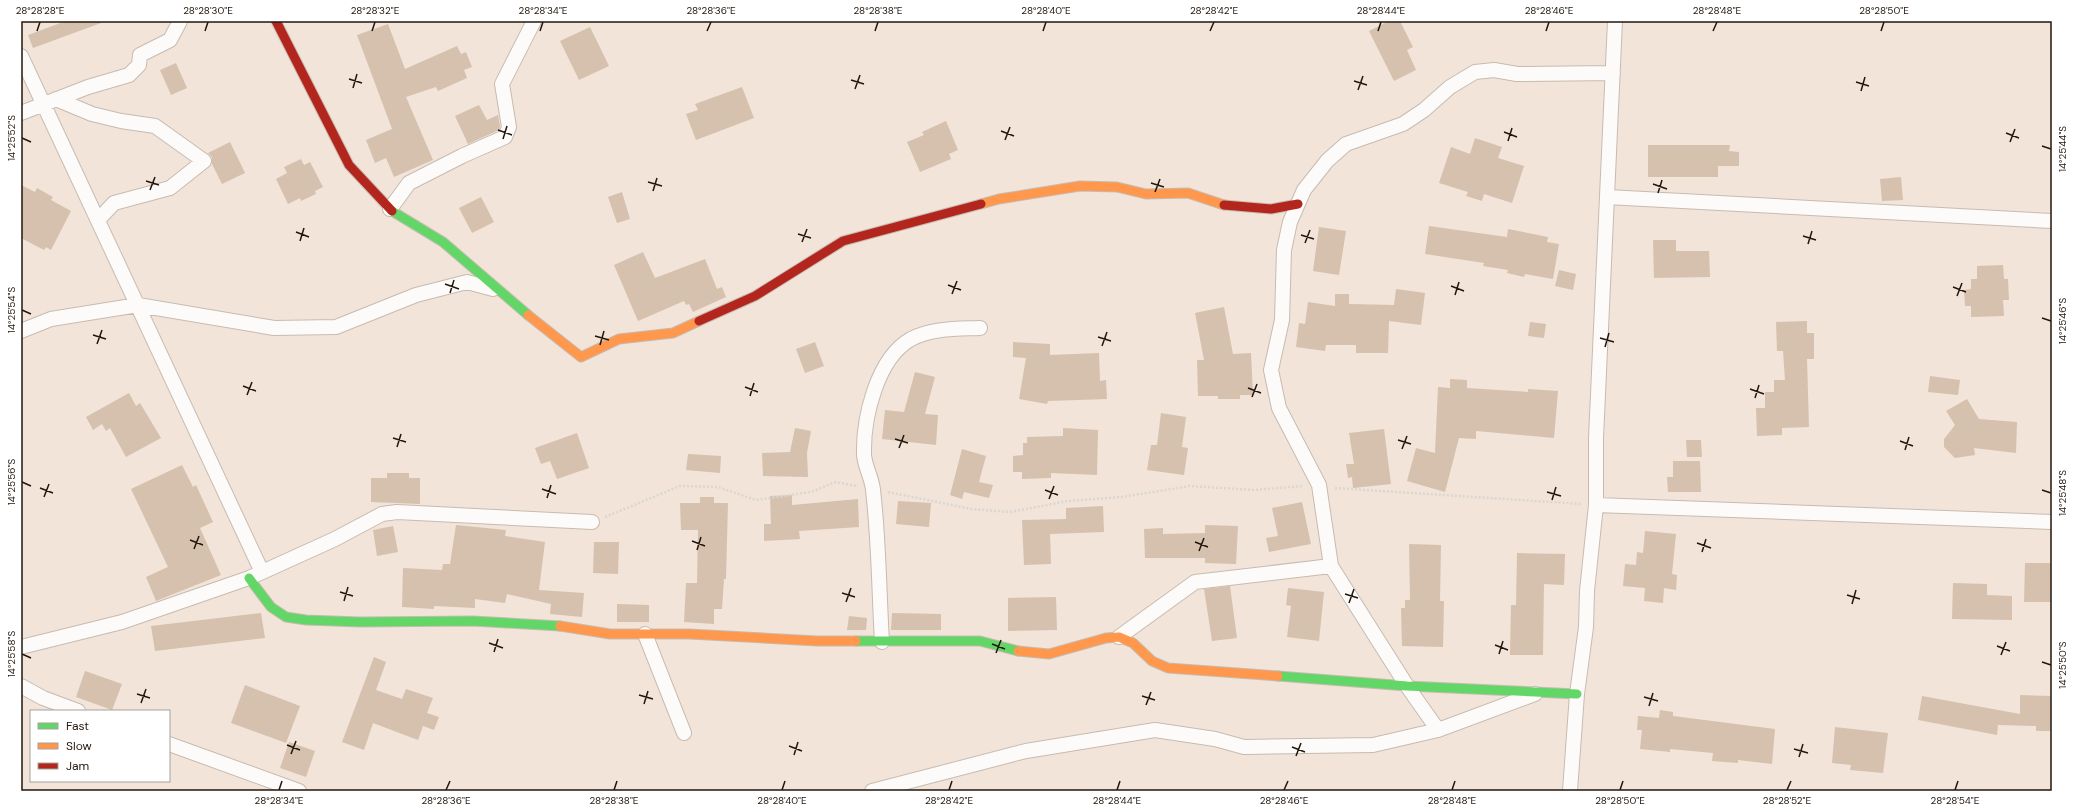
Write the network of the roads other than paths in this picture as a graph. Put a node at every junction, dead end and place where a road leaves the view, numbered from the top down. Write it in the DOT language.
graph roads {
  1 [pos="180,21"];
  2 [pos="276,21"];
  3 [pos="534,21"];
  4 [pos="1615,21"];
  5 [pos="21,56"];
  6 [pos="1613,73"];
  7 [pos="50,101"];
  8 [pos="21,113"];
  9 [pos="1607,197"];
  10 [pos="1298,204"];
  11 [pos="390,209"];
  12 [pos="98,220"];
  13 [pos="2052,221"];
  14 [pos="497,290"];
  15 [pos="138,305"];
  16 [pos="980,328"];
  17 [pos="21,330"];
  18 [pos="1596,505"];
  19 [pos="592,522"];
  20 [pos="2052,522"];
  21 [pos="1331,566"];
  22 [pos="262,572"];
  23 [pos="249,578"];
  24 [pos="645,634"];
  25 [pos="1119,637"];
  26 [pos="882,642"];
  27 [pos="21,647"];
  28 [pos="21,686"];
  29 [pos="1406,686"];
  30 [pos="1539,692"];
  31 [pos="1577,694"];
  32 [pos="75,710"];
  33 [pos="1438,730"];
  34 [pos="684,733"];
  35 [pos="170,744"];
  36 [pos="299,791"];
  37 [pos="872,791"];
  38 [pos="1570,791"];
  1 -- 7 [label="street"];
  2 -- 11 [label="street"];
  3 -- 11 [label="street"];
  4 -- 6 [label="street"];
  5 -- 7 [label="street"];
  6 -- 9 [label="street"];
  6 -- 10 [label="street"];
  7 -- 8 [label="street"];
  7 -- 12 [label="street"];
  7 -- 12 [label="street"];
  9 -- 13 [label="street"];
  9 -- 18 [label="street"];
  10 -- 14 [label="street"];
  10 -- 21 [label="street"];
  11 -- 14 [label="street"];
  12 -- 15 [label="street"];
  14 -- 15 [label="street"];
  15 -- 17 [label="street"];
  15 -- 22 [label="street"];
  16 -- 26 [label="street"];
  18 -- 20 [label="street"];
  18 -- 31 [label="street"];
  19 -- 22 [label="street"];
  21 -- 25 [label="street"];
  21 -- 29 [label="street"];
  22 -- 23 [label="street"];
  23 -- 24 [label="street"];
  23 -- 27 [label="street"];
  24 -- 26 [label="street"];
  24 -- 34 [label="street"];
  25 -- 26 [label="street"];
  25 -- 29 [label="street"];
  28 -- 32 [label="street"];
  29 -- 30 [label="street"];
  29 -- 33 [label="street"];
  30 -- 31 [label="street"];
  30 -- 33 [label="street"];
  31 -- 38 [label="street"];
  33 -- 37 [label="street"];
  35 -- 36 [label="street"];
}
